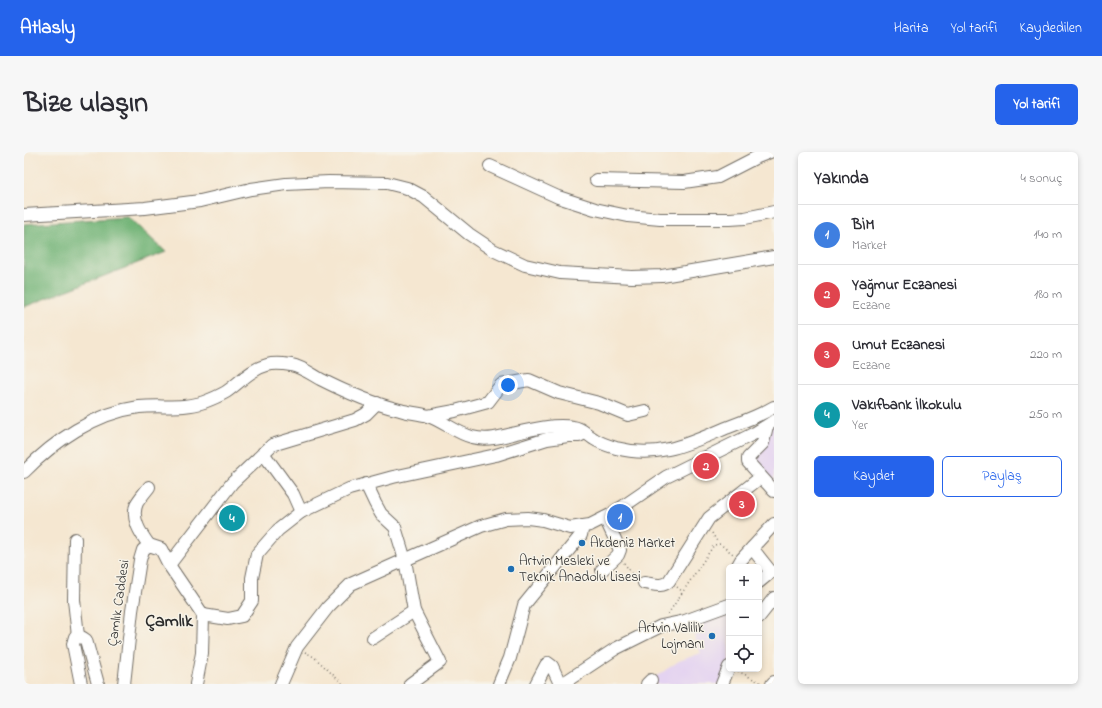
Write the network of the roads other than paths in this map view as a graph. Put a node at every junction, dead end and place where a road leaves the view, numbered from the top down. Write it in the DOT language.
graph roads {
  1 [pos="770,152"];
  2 [pos="490,166"];
  3 [pos="596,180"];
  4 [pos="774,212"];
  5 [pos="24,215"];
  6 [pos="774,257"];
  7 [pos="377,403"];
  8 [pos="774,407"];
  9 [pos="645,411"];
  10 [pos="428,416"];
  11 [pos="771,424"];
  12 [pos="586,433"];
  13 [pos="263,453"];
  14 [pos="24,472"];
  15 [pos="761,477"];
  16 [pos="366,484"];
  17 [pos="148,487"];
  18 [pos="774,490"];
  19 [pos="301,512"];
  20 [pos="605,518"];
  21 [pos="774,524"];
  22 [pos="583,526"];
  23 [pos="76,539"];
  24 [pos="149,545"];
  25 [pos="752,548"];
  26 [pos="405,560"];
  27 [pos="739,564"];
  28 [pos="169,565"];
  29 [pos="602,570"];
  30 [pos="762,580"];
  31 [pos="644,583"];
  32 [pos="774,598"];
  33 [pos="726,606"];
  34 [pos="414,611"];
  35 [pos="762,613"];
  36 [pos="204,615"];
  37 [pos="78,636"];
  38 [pos="373,638"];
  39 [pos="727,672"];
  40 [pos="82,684"];
  41 [pos="98,684"];
  42 [pos="124,684"];
  43 [pos="196,684"];
  44 [pos="281,684"];
  45 [pos="410,684"];
  46 [pos="499,684"];
  47 [pos="536,684"];
  48 [pos="561,684"];
  49 [pos="722,684"];
  1 -- 3 [label="street"];
  2 -- 4 [label="street"];
  5 -- 6 [label="street"];
  7 -- 10 [label="street"];
  7 -- 13 [label="street"];
  7 -- 14 [label="street"];
  8 -- 12 [label="street"];
  9 -- 10 [label="street"];
  10 -- 12 [label="street"];
  11 -- 15 [label="street"];
  11 -- 20 [label="street"];
  12 -- 16 [label="street"];
  13 -- 19 [label="street"];
  13 -- 28 [label="street"];
  15 -- 18 [label="street"];
  15 -- 31 [label="street"];
  16 -- 19 [label="street"];
  16 -- 26 [label="street"];
  17 -- 24 [label="street"];
  19 -- 36 [label="street"];
  20 -- 22 [label="street"];
  20 -- 29 [label="street"];
  21 -- 25 [label="street"];
  22 -- 26 [label="street"];
  22 -- 46 [label="street"];
  23 -- 37 [label="street"];
  24 -- 28 [label="street"];
  24 -- 42 [label="street, Çamlık Caddesi"];
  25 -- 27 [label="street"];
  25 -- 30 [label="street"];
  26 -- 34 [label="street"];
  26 -- 44 [label="street"];
  28 -- 36 [label="street"];
  32 -- 35 [label="street"];
  33 -- 48 [label="street"];
  34 -- 38 [label="street"];
  34 -- 45 [label="street"];
  36 -- 43 [label="street"];
  37 -- 40 [label="street"];
  37 -- 41 [label="street, Çamlık Caddesi"];
  39 -- 49 [label="street"];
  47 -- 48 [label="street"];
}
